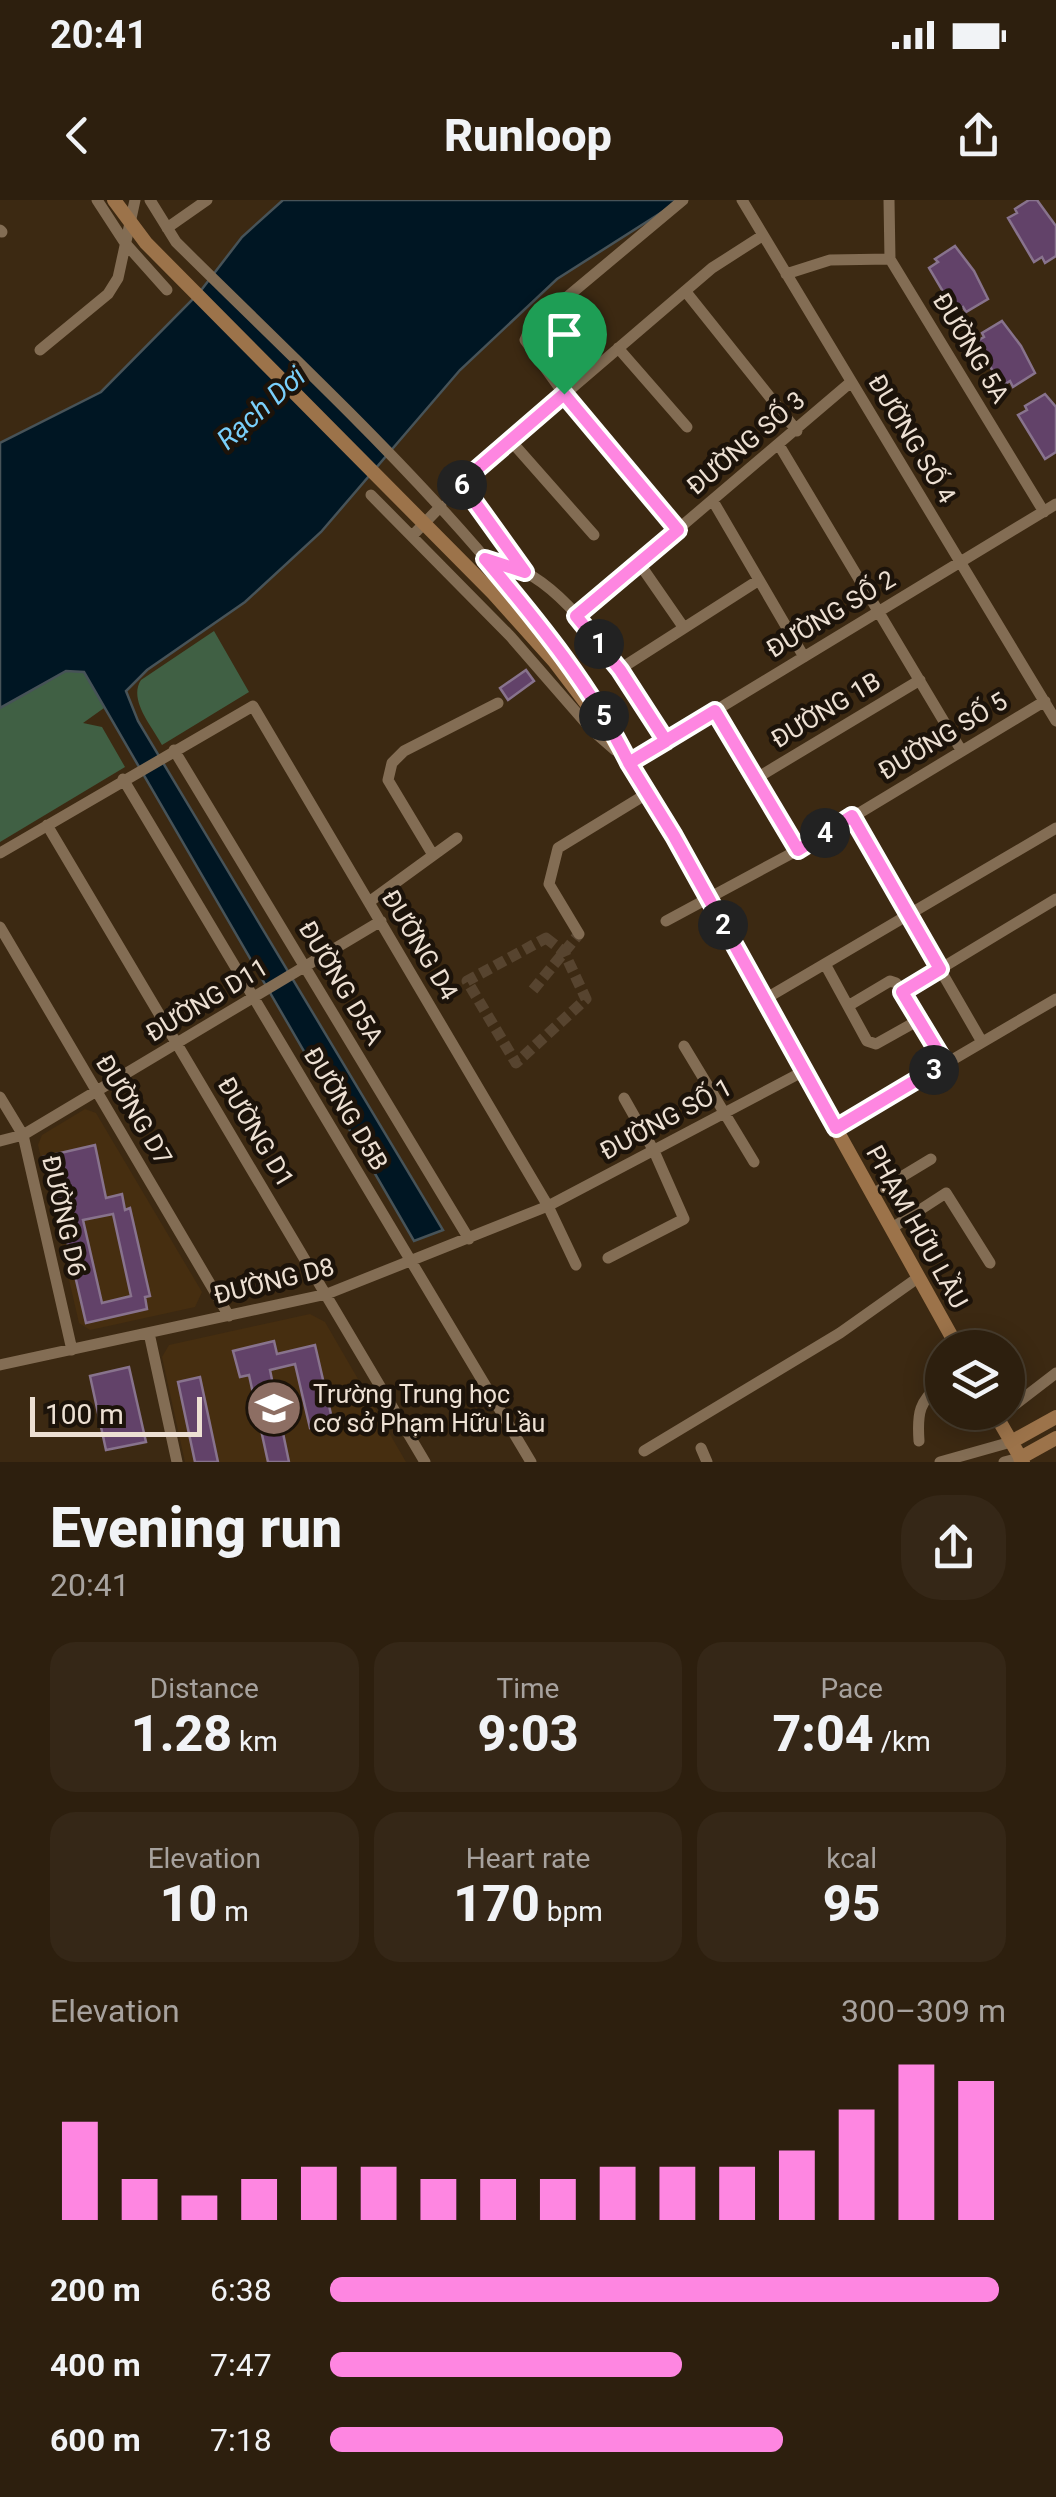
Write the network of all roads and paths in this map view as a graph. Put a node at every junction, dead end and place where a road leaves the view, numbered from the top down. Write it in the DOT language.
graph roads {
  1 [pos="97,200"];
  2 [pos="114,200"];
  3 [pos="135,200"];
  4 [pos="150,200"];
  5 [pos="206,200"];
  6 [pos="682,200"];
  7 [pos="742,200"];
  8 [pos="889,200"];
  9 [pos="167,228"];
  10 [pos="762,236"];
  11 [pos="125,243"];
  12 [pos="890,259"];
  13 [pos="786,274"];
  14 [pos="168,290"];
  15 [pos="686,292"];
  16 [pos="618,348"];
  17 [pos="40,350"];
  18 [pos="851,382"];
  19 [pos="564,394"];
  20 [pos="687,426"];
  21 [pos="797,430"];
  22 [pos="510,440"];
  23 [pos="779,446"];
  24 [pos="371,496"];
  25 [pos="713,501"];
  26 [pos="439,503"];
  27 [pos="1056,504"];
  28 [pos="1044,512"];
  29 [pos="678,530"];
  30 [pos="594,535"];
  31 [pos="412,536"];
  32 [pos="485,559"];
  33 [pos="961,562"];
  34 [pos="639,563"];
  35 [pos="525,572"];
  36 [pos="760,580"];
  37 [pos="880,611"];
  38 [pos="576,616"];
  39 [pos="684,628"];
  40 [pos="804,657"];
  41 [pos="620,670"];
  42 [pos="920,680"];
  43 [pos="1044,701"];
  44 [pos="498,703"];
  45 [pos="715,711"];
  46 [pos="1056,721"];
  47 [pos="666,741"];
  48 [pos="961,750"];
  49 [pos="169,753"];
  50 [pos="629,763"];
  51 [pos="128,777"];
  52 [pos="756,779"];
  53 [pos="648,793"];
  54 [pos="852,816"];
  55 [pos="46,825"];
  56 [pos="1056,828"];
  57 [pos="457,838"];
  58 [pos="798,850"];
  59 [pos="0,853"];
  60 [pos="433,856"];
  61 [pos="1056,899"];
  62 [pos="709,900"];
  63 [pos="368,902"];
  64 [pos="908,915"];
  65 [pos="381,921"];
  66 [pos="666,921"];
  67 [pos="0,928"];
  68 [pos="580,934"];
  69 [pos="825,964"];
  70 [pos="305,968"];
  71 [pos="940,969"];
  72 [pos="902,992"];
  73 [pos="258,996"];
  74 [pos="764,999"];
  75 [pos="1056,999"];
  76 [pos="848,1006"];
  77 [pos="920,1020"];
  78 [pos="982,1042"];
  79 [pos="177,1044"];
  80 [pos="684,1046"];
  81 [pos="945,1063"];
  82 [pos="804,1071"];
  83 [pos="97,1092"];
  84 [pos="0,1096"];
  85 [pos="624,1098"];
  86 [pos="722,1114"];
  87 [pos="836,1128"];
  88 [pos="23,1136"];
  89 [pos="0,1141"];
  90 [pos="654,1151"];
  91 [pos="931,1159"];
  92 [pos="754,1162"];
  93 [pos="873,1194"];
  94 [pos="548,1206"];
  95 [pos="892,1228"];
  96 [pos="468,1238"];
  97 [pos="608,1258"];
  98 [pos="410,1260"];
  99 [pos="990,1263"];
  100 [pos="576,1265"];
  101 [pos="919,1277"];
  102 [pos="327,1294"];
  103 [pos="229,1316"];
  104 [pos="948,1330"];
  105 [pos="149,1333"];
  106 [pos="72,1350"];
  107 [pos="0,1365"];
  108 [pos="1056,1373"];
  109 [pos="1025,1396"];
  110 [pos="925,1401"];
  111 [pos="1056,1417"];
  112 [pos="1007,1430"];
  113 [pos="1056,1438"];
  114 [pos="918,1441"];
  115 [pos="1011,1442"];
  116 [pos="701,1448"];
  117 [pos="644,1451"];
  118 [pos="1021,1460"];
  119 [pos="177,1462"];
  120 [pos="426,1462"];
  121 [pos="532,1462"];
  122 [pos="707,1462"];
  123 [pos="940,1462"];
  124 [pos="1004,1462"];
  1 -- 11 [label="street"];
  2 -- 50 [label="main road, PHẠM HỮU LẦU"];
  3 -- 11 [label="street"];
  4 -- 9 [label="street"];
  5 -- 9 [label="street"];
  6 -- 19 [label="street"];
  7 -- 10 [label="street, ĐƯỜNG SỐ 4"];
  8 -- 12 [label="street"];
  9 -- 26 [label="street, PHẠM HỮU LẦU"];
  10 -- 13 [label="street, ĐƯỜNG SỐ 4"];
  10 -- 15 [label="street"];
  11 -- 14 [label="street"];
  11 -- 17 [label="street"];
  12 -- 13 [label="street"];
  12 -- 28 [label="street, ĐƯỜNG 5A"];
  13 -- 18 [label="street, ĐƯỜNG SỐ 4"];
  15 -- 16 [label="street"];
  15 -- 21 [label="street"];
  16 -- 19 [label="street"];
  16 -- 20 [label="street"];
  18 -- 21 [label="street, ĐƯỜNG SỐ 3"];
  18 -- 33 [label="street, ĐƯỜNG SỐ 4"];
  19 -- 22 [label="street"];
  19 -- 29 [label="street"];
  21 -- 23 [label="street, ĐƯỜNG SỐ 3"];
  22 -- 30 [label="street"];
  22 -- 35 [label="street"];
  23 -- 25 [label="street, ĐƯỜNG SỐ 3"];
  23 -- 37 [label="street"];
  24 -- 31 [label="street, PHẠM HỮU LẦU"];
  25 -- 29 [label="street, ĐƯỜNG SỐ 3"];
  25 -- 36 [label="street"];
  26 -- 31 [label="street"];
  26 -- 32 [label="street, PHẠM HỮU LẦU"];
  27 -- 28 [label="street, ĐƯỜNG SỐ 2"];
  28 -- 33 [label="street, ĐƯỜNG SỐ 2"];
  29 -- 34 [label="street, ĐƯỜNG SỐ 3"];
  31 -- 50 [label="street, PHẠM HỮU LẦU"];
  32 -- 35 [label="street"];
  32 -- 50 [label="street, PHẠM HỮU LẦU"];
  33 -- 37 [label="street, ĐƯỜNG SỐ 2"];
  33 -- 43 [label="street, ĐƯỜNG SỐ 4"];
  34 -- 38 [label="street, ĐƯỜNG SỐ 3"];
  34 -- 39 [label="street"];
  35 -- 38 [label="street"];
  36 -- 39 [label="street"];
  36 -- 40 [label="street"];
  37 -- 40 [label="street, ĐƯỜNG SỐ 2"];
  37 -- 42 [label="street"];
  38 -- 41 [label="street"];
  39 -- 41 [label="street"];
  40 -- 45 [label="street, ĐƯỜNG SỐ 2"];
  41 -- 47 [label="street"];
  42 -- 48 [label="street"];
  42 -- 52 [label="street, ĐƯỜNG 1B"];
  43 -- 46 [label="street"];
  43 -- 48 [label="street, ĐƯỜNG SỐ 5"];
  44 -- 60 [label="street"];
  45 -- 47 [label="street, ĐƯỜNG SỐ 2"];
  45 -- 52 [label="street"];
  47 -- 50 [label="street, ĐƯỜNG SỐ 2"];
  48 -- 54 [label="street, ĐƯỜNG SỐ 5"];
  49 -- 51 [label="street"];
  49 -- 63 [label="street, ĐƯỜNG D4"];
  49 -- 70 [label="street, ĐƯỜNG D5A"];
  50 -- 53 [label="main road, PHẠM HỮU LẦU"];
  51 -- 55 [label="street"];
  51 -- 73 [label="street, ĐƯỜNG D5B"];
  52 -- 58 [label="street"];
  53 -- 62 [label="main road, PHẠM HỮU LẦU"];
  53 -- 68 [label="street"];
  54 -- 58 [label="street, ĐƯỜNG SỐ 5"];
  54 -- 64 [label="street"];
  55 -- 59 [label="street"];
  55 -- 79 [label="street, ĐƯỜNG D1"];
  56 -- 64 [label="street"];
  57 -- 60 [label="street"];
  58 -- 62 [label="street, ĐƯỜNG SỐ 5"];
  60 -- 63 [label="street"];
  61 -- 71 [label="street"];
  62 -- 66 [label="street, ĐƯỜNG SỐ 5"];
  62 -- 74 [label="main road, PHẠM HỮU LẦU"];
  63 -- 65 [label="street, ĐƯỜNG D4"];
  64 -- 69 [label="street"];
  64 -- 71 [label="street"];
  65 -- 70 [label="street, ĐƯỜNG D11"];
  65 -- 94 [label="street, ĐƯỜNG D4"];
  67 -- 83 [label="street, ĐƯỜNG D7"];
  69 -- 74 [label="street"];
  69 -- 76 [label="street"];
  70 -- 73 [label="street, ĐƯỜNG D11"];
  70 -- 96 [label="street, ĐƯỜNG D5A"];
  71 -- 72 [label="street"];
  71 -- 78 [label="street"];
  72 -- 76 [label="street"];
  72 -- 77 [label="street"];
  73 -- 79 [label="street, ĐƯỜNG D11"];
  73 -- 98 [label="street, ĐƯỜNG D5B"];
  74 -- 82 [label="main road, PHẠM HỮU LẦU"];
  75 -- 78 [label="street"];
  76 -- 77 [label="street"];
  77 -- 81 [label="street"];
  78 -- 81 [label="street"];
  79 -- 83 [label="street, ĐƯỜNG D11"];
  79 -- 102 [label="street, ĐƯỜNG D1"];
  80 -- 86 [label="street"];
  81 -- 87 [label="street"];
  82 -- 86 [label="street, ĐƯỜNG SỐ 1"];
  82 -- 87 [label="main road, PHẠM HỮU LẦU"];
  83 -- 88 [label="street, ĐƯỜNG D11"];
  83 -- 103 [label="street, ĐƯỜNG D7"];
  84 -- 88 [label="street, ĐƯỜNG D6"];
  85 -- 90 [label="street"];
  86 -- 90 [label="street, ĐƯỜNG SỐ 1"];
  86 -- 92 [label="street"];
  87 -- 93 [label="main road, PHẠM HỮU LẦU"];
  88 -- 89 [label="street, ĐƯỜNG D11"];
  88 -- 106 [label="street, ĐƯỜNG D6"];
  90 -- 94 [label="street, ĐƯỜNG SỐ 1"];
  90 -- 97 [label="street"];
  91 -- 93 [label="street"];
  93 -- 95 [label="main road, PHẠM HỮU LẦU"];
  94 -- 96 [label="street, ĐƯỜNG D8"];
  94 -- 100 [label="street, ĐƯỜNG D4"];
  95 -- 99 [label="street"];
  95 -- 101 [label="main road, PHẠM HỮU LẦU"];
  96 -- 98 [label="street, ĐƯỜNG D8"];
  98 -- 102 [label="street, ĐƯỜNG D8"];
  98 -- 121 [label="street, ĐƯỜNG D5B"];
  101 -- 104 [label="main road, PHẠM HỮU LẦU"];
  101 -- 117 [label="street"];
  102 -- 103 [label="street, ĐƯỜNG D8"];
  102 -- 120 [label="street, ĐƯỜNG D1"];
  103 -- 105 [label="street, ĐƯỜNG D8"];
  105 -- 106 [label="street, ĐƯỜNG D8"];
  105 -- 119 [label="street"];
  106 -- 107 [label="street, ĐƯỜNG D8"];
  108 -- 109 [label="street"];
  110 -- 114 [label="street"];
  111 -- 115 [label="main road"];
  112 -- 115 [label="main road"];
  113 -- 118 [label="main road"];
  115 -- 118 [label="main road"];
  115 -- 123 [label="street"];
  116 -- 122 [label="street"];
  118 -- 124 [label="street"];
}
